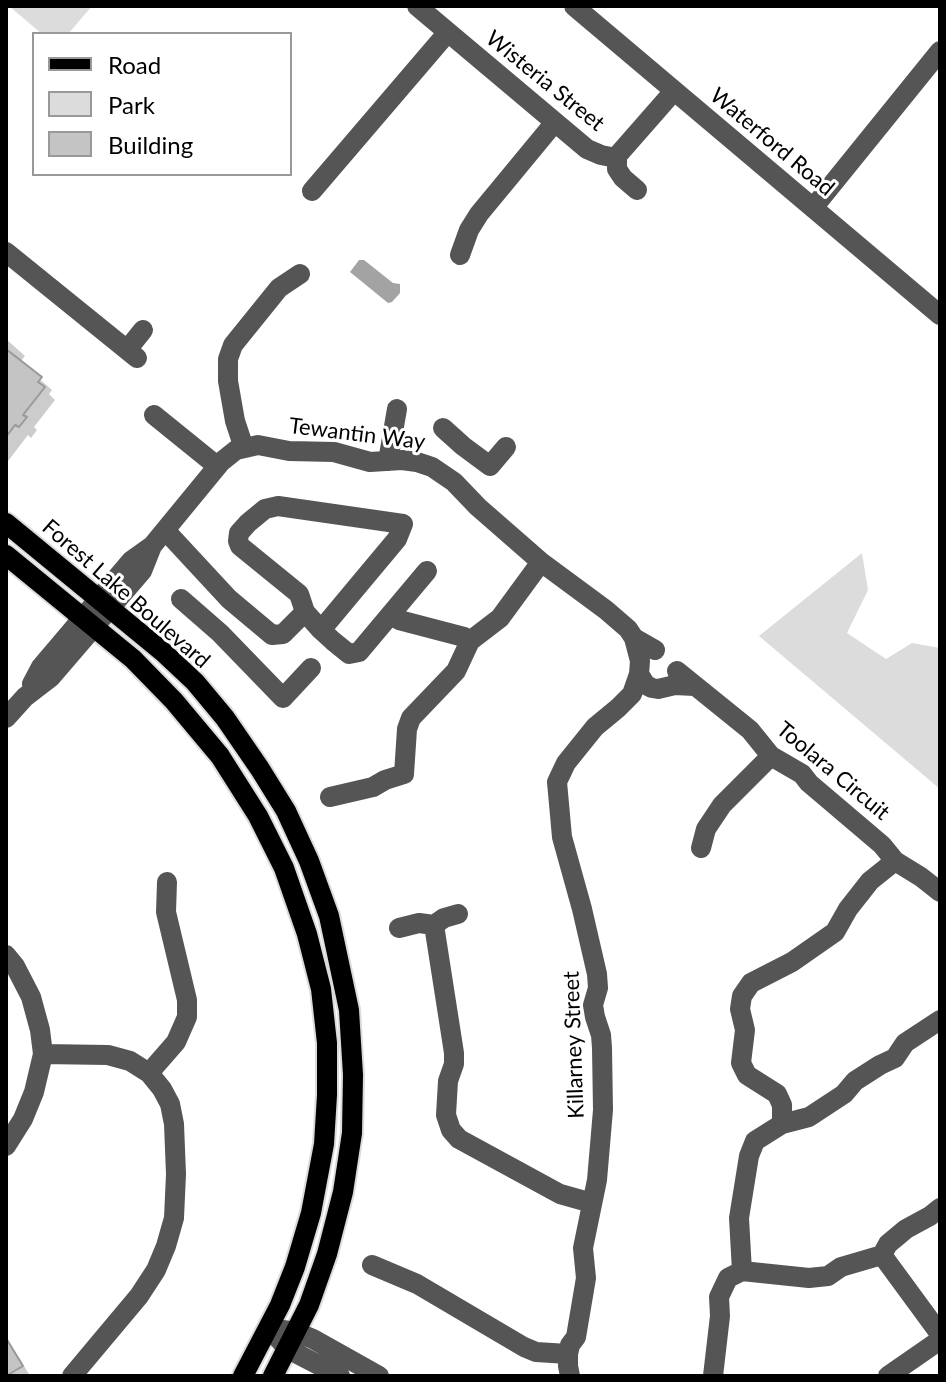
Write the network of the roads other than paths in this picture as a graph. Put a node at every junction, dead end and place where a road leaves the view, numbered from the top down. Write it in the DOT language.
graph roads {
  1 [pos="417,6"];
  2 [pos="574,6"];
  3 [pos="448,32"];
  4 [pos="940,51"];
  5 [pos="674,91"];
  6 [pos="555,122"];
  7 [pos="617,156"];
  8 [pos="637,190"];
  9 [pos="312,191"];
  10 [pos="813,208"];
  11 [pos="6,252"];
  12 [pos="460,255"];
  13 [pos="300,274"];
  14 [pos="940,315"];
  15 [pos="143,330"];
  16 [pos="397,409"];
  17 [pos="154,415"];
  18 [pos="443,428"];
  19 [pos="463,446"];
  20 [pos="506,447"];
  21 [pos="244,448"];
  22 [pos="388,461"];
  23 [pos="217,466"];
  24 [pos="444,474"];
  25 [pos="6,523"];
  26 [pos="159,538"];
  27 [pos="6,555"];
  28 [pos="541,562"];
  29 [pos="427,571"];
  30 [pos="181,599"];
  31 [pos="104,604"];
  32 [pos="241,610"];
  33 [pos="305,612"];
  34 [pos="399,620"];
  35 [pos="88,623"];
  36 [pos="321,630"];
  37 [pos="220,633"];
  38 [pos="470,641"];
  39 [pos="311,668"];
  40 [pos="652,675"];
  41 [pos="13,707"];
  42 [pos="771,756"];
  43 [pos="330,797"];
  44 [pos="701,848"];
  45 [pos="895,861"];
  46 [pos="167,882"];
  47 [pos="940,892"];
  48 [pos="458,914"];
  49 [pos="434,925"];
  50 [pos="399,928"];
  51 [pos="6,955"];
  52 [pos="940,1020"];
  53 [pos="43,1054"];
  54 [pos="149,1073"];
  55 [pos="782,1124"];
  56 [pos="6,1146"];
  57 [pos="592,1203"];
  58 [pos="940,1208"];
  59 [pos="882,1255"];
  60 [pos="372,1265"];
  61 [pos="742,1271"];
  62 [pos="269,1328"];
  63 [pos="940,1337"];
  64 [pos="292,1341"];
  65 [pos="568,1354"];
  66 [pos="72,1376"];
  67 [pos="243,1376"];
  68 [pos="273,1376"];
  69 [pos="340,1376"];
  70 [pos="379,1376"];
  71 [pos="570,1376"];
  72 [pos="713,1376"];
  73 [pos="888,1376"];
  1 -- 3 [label="street, Wisteria Street"];
  2 -- 5 [label="street, Waterford Road"];
  3 -- 6 [label="street, Wisteria Street"];
  3 -- 9 [label="street"];
  4 -- 10 [label="street"];
  5 -- 7 [label="street, Wisteria Street"];
  5 -- 10 [label="street, Waterford Road"];
  6 -- 7 [label="street, Wisteria Street"];
  6 -- 12 [label="street"];
  7 -- 8 [label="street"];
  10 -- 14 [label="street, Waterford Road"];
  11 -- 15 [label="street"];
  13 -- 21 [label="street"];
  16 -- 22 [label="street"];
  17 -- 23 [label="street"];
  18 -- 19 [label="street"];
  19 -- 20 [label="street"];
  19 -- 24 [label="street"];
  21 -- 22 [label="street, Tewantin Way"];
  21 -- 23 [label="street"];
  22 -- 24 [label="street, Tewantin Way"];
  23 -- 26 [label="street"];
  24 -- 28 [label="street, Tewantin Way"];
  25 -- 31 [label="main road, Forest Lake Boulevard"];
  26 -- 31 [label="street"];
  26 -- 32 [label="street"];
  27 -- 35 [label="main road, Forest Lake Boulevard"];
  28 -- 38 [label="street"];
  28 -- 40 [label="street, Tewantin Way"];
  29 -- 36 [label="street"];
  30 -- 37 [label="street"];
  31 -- 35 [label="street"];
  31 -- 64 [label="main road, Forest Lake Boulevard"];
  32 -- 33 [label="street"];
  32 -- 37 [label="street"];
  33 -- 36 [label="street"];
  33 -- 36 [label="street"];
  34 -- 38 [label="street"];
  35 -- 41 [label="street"];
  35 -- 62 [label="main road, Forest Lake Boulevard"];
  37 -- 39 [label="street"];
  38 -- 43 [label="street"];
  40 -- 42 [label="street, Toolara Circuit"];
  40 -- 57 [label="street, Killarney Street"];
  42 -- 44 [label="street"];
  42 -- 45 [label="street, Toolara Circuit"];
  45 -- 47 [label="street, Toolara Circuit"];
  45 -- 55 [label="street"];
  46 -- 54 [label="street"];
  48 -- 49 [label="street"];
  49 -- 50 [label="street"];
  49 -- 57 [label="street"];
  51 -- 53 [label="street"];
  52 -- 55 [label="street"];
  53 -- 54 [label="street"];
  53 -- 56 [label="street"];
  54 -- 66 [label="street"];
  55 -- 61 [label="street"];
  57 -- 65 [label="street, Killarney Street"];
  58 -- 59 [label="street"];
  59 -- 61 [label="street"];
  59 -- 63 [label="street"];
  60 -- 65 [label="street"];
  61 -- 72 [label="street"];
  62 -- 64 [label="street"];
  62 -- 67 [label="main road, Forest Lake Boulevard"];
  63 -- 73 [label="street"];
  64 -- 68 [label="main road, Forest Lake Boulevard"];
  64 -- 69 [label="street"];
  64 -- 70 [label="street"];
  65 -- 71 [label="street, Killarney Street"];
}
